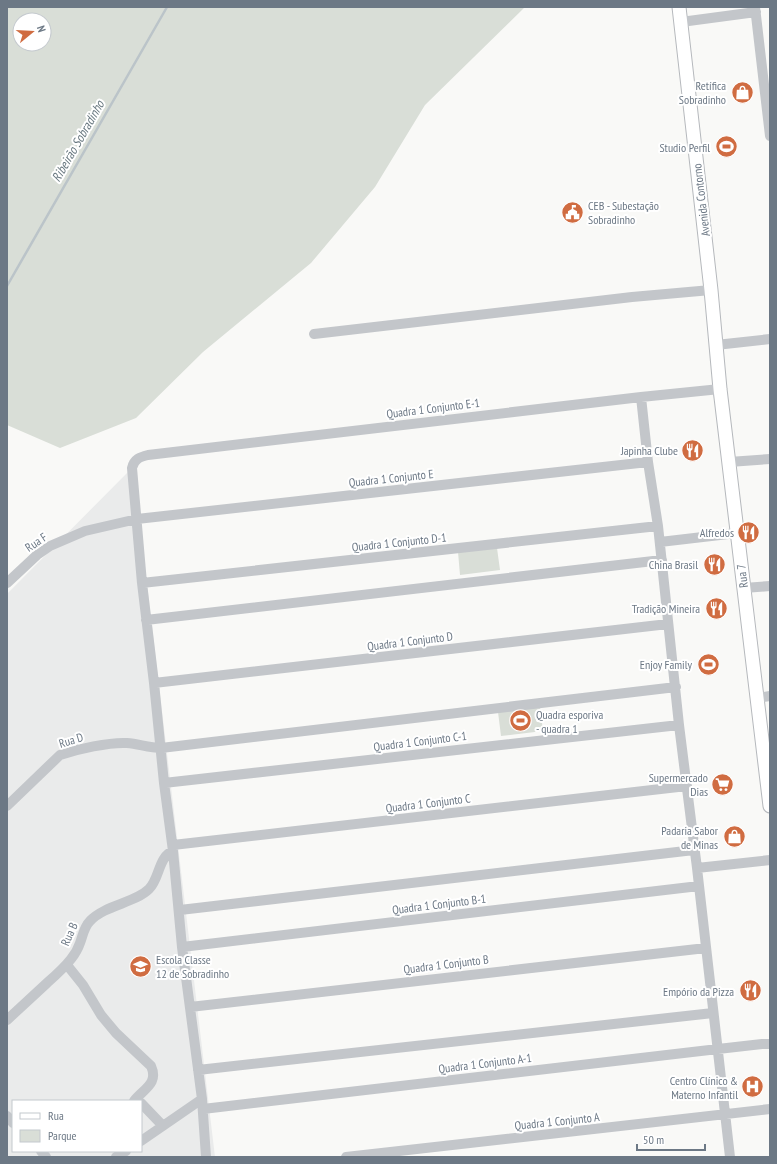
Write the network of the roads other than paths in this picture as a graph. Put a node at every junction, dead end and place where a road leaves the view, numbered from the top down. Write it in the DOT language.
graph roads {
  1 [pos="679,7"];
  2 [pos="755,10"];
  3 [pos="680,22"];
  4 [pos="768,93"];
  5 [pos="770,136"];
  6 [pos="711,290"];
  7 [pos="314,334"];
  8 [pos="770,339"];
  9 [pos="716,345"];
  10 [pos="720,389"];
  11 [pos="641,397"];
  12 [pos="770,459"];
  13 [pos="648,462"];
  14 [pos="729,462"];
  15 [pos="136,519"];
  16 [pos="658,526"];
  17 [pos="85,531"];
  18 [pos="737,533"];
  19 [pos="660,542"];
  20 [pos="662,560"];
  21 [pos="7,583"];
  22 [pos="142,583"];
  23 [pos="770,586"];
  24 [pos="744,588"];
  25 [pos="146,620"];
  26 [pos="668,624"];
  27 [pos="154,683"];
  28 [pos="676,687"];
  29 [pos="764,697"];
  30 [pos="679,725"];
  31 [pos="161,748"];
  32 [pos="164,783"];
  33 [pos="687,786"];
  34 [pos="7,806"];
  35 [pos="770,806"];
  36 [pos="173,848"];
  37 [pos="694,850"];
  38 [pos="770,860"];
  39 [pos="697,868"];
  40 [pos="699,886"];
  41 [pos="180,910"];
  42 [pos="182,947"];
  43 [pos="706,948"];
  44 [pos="67,965"];
  45 [pos="190,1007"];
  46 [pos="713,1012"];
  47 [pos="7,1020"];
  48 [pos="770,1044"];
  49 [pos="718,1049"];
  50 [pos="198,1070"];
  51 [pos="139,1100"];
  52 [pos="202,1104"];
  53 [pos="142,1105"];
  54 [pos="770,1109"];
  55 [pos="724,1115"];
  56 [pos="164,1126"];
  57 [pos="142,1140"];
  58 [pos="206,1157"];
  59 [pos="346,1157"];
  60 [pos="730,1157"];
  1 -- 3 [label="main road, Avenida Contorno"];
  2 -- 3 [label="street"];
  2 -- 4 [label="street"];
  3 -- 6 [label="main road, Avenida Contorno"];
  4 -- 5 [label="street"];
  6 -- 7 [label="street"];
  6 -- 9 [label="main road, Avenida Contorno"];
  8 -- 9 [label="street"];
  9 -- 10 [label="main road, Rua 7"];
  10 -- 11 [label="street, Quadra 1 Conjunto E-1"];
  10 -- 14 [label="main road, Rua 7"];
  11 -- 13 [label="street"];
  11 -- 15 [label="street, Quadra 1 Conjunto E-1"];
  12 -- 14 [label="street"];
  13 -- 15 [label="street, Quadra 1 Conjunto E"];
  13 -- 16 [label="street"];
  14 -- 18 [label="main road, Rua 7"];
  15 -- 17 [label="street, Quadra 1 Conjunto E"];
  15 -- 22 [label="street"];
  16 -- 19 [label="street"];
  16 -- 22 [label="street, Quadra 1 Conjunto D-1"];
  17 -- 21 [label="street, Rua F"];
  18 -- 19 [label="street"];
  18 -- 24 [label="main road, Rua 7"];
  19 -- 20 [label="street"];
  20 -- 25 [label="street"];
  20 -- 26 [label="street"];
  22 -- 25 [label="street"];
  23 -- 24 [label="street"];
  24 -- 29 [label="main road, Rua 7"];
  25 -- 27 [label="street"];
  26 -- 27 [label="street, Quadra 1 Conjunto D"];
  26 -- 28 [label="street"];
  27 -- 31 [label="street"];
  28 -- 30 [label="street"];
  28 -- 31 [label="street, Quadra 1 Conjunto C-1"];
  29 -- 35 [label="main road, Rua 7"];
  30 -- 32 [label="street, Quadra 1 Conjunto C-1"];
  30 -- 33 [label="street"];
  31 -- 32 [label="street"];
  31 -- 34 [label="street, Rua D"];
  32 -- 36 [label="street"];
  33 -- 36 [label="street, Quadra 1 Conjunto C"];
  33 -- 37 [label="street"];
  36 -- 41 [label="street"];
  36 -- 44 [label="street, Rua B"];
  37 -- 39 [label="street"];
  37 -- 41 [label="street, Quadra 1 Conjunto B-1"];
  38 -- 39 [label="street"];
  39 -- 40 [label="street"];
  40 -- 42 [label="street, Quadra 1 Conjunto B-1"];
  40 -- 43 [label="street"];
  41 -- 42 [label="street"];
  42 -- 45 [label="street"];
  43 -- 45 [label="street, Quadra 1 Conjunto B"];
  43 -- 46 [label="street"];
  44 -- 47 [label="street, Rua B"];
  44 -- 51 [label="street"];
  45 -- 50 [label="street"];
  46 -- 49 [label="street"];
  46 -- 50 [label="street, Quadra 1 Conjunto A-1"];
  48 -- 49 [label="street, Quadra 1 Conjunto A-1"];
  49 -- 52 [label="street, Quadra 1 Conjunto A-1"];
  49 -- 55 [label="street"];
  50 -- 52 [label="street"];
  52 -- 56 [label="street"];
  52 -- 58 [label="street"];
  53 -- 56 [label="street"];
  54 -- 55 [label="street, Quadra 1 Conjunto A"];
  55 -- 59 [label="street, Quadra 1 Conjunto A"];
  55 -- 60 [label="street"];
  56 -- 57 [label="street"];
}
